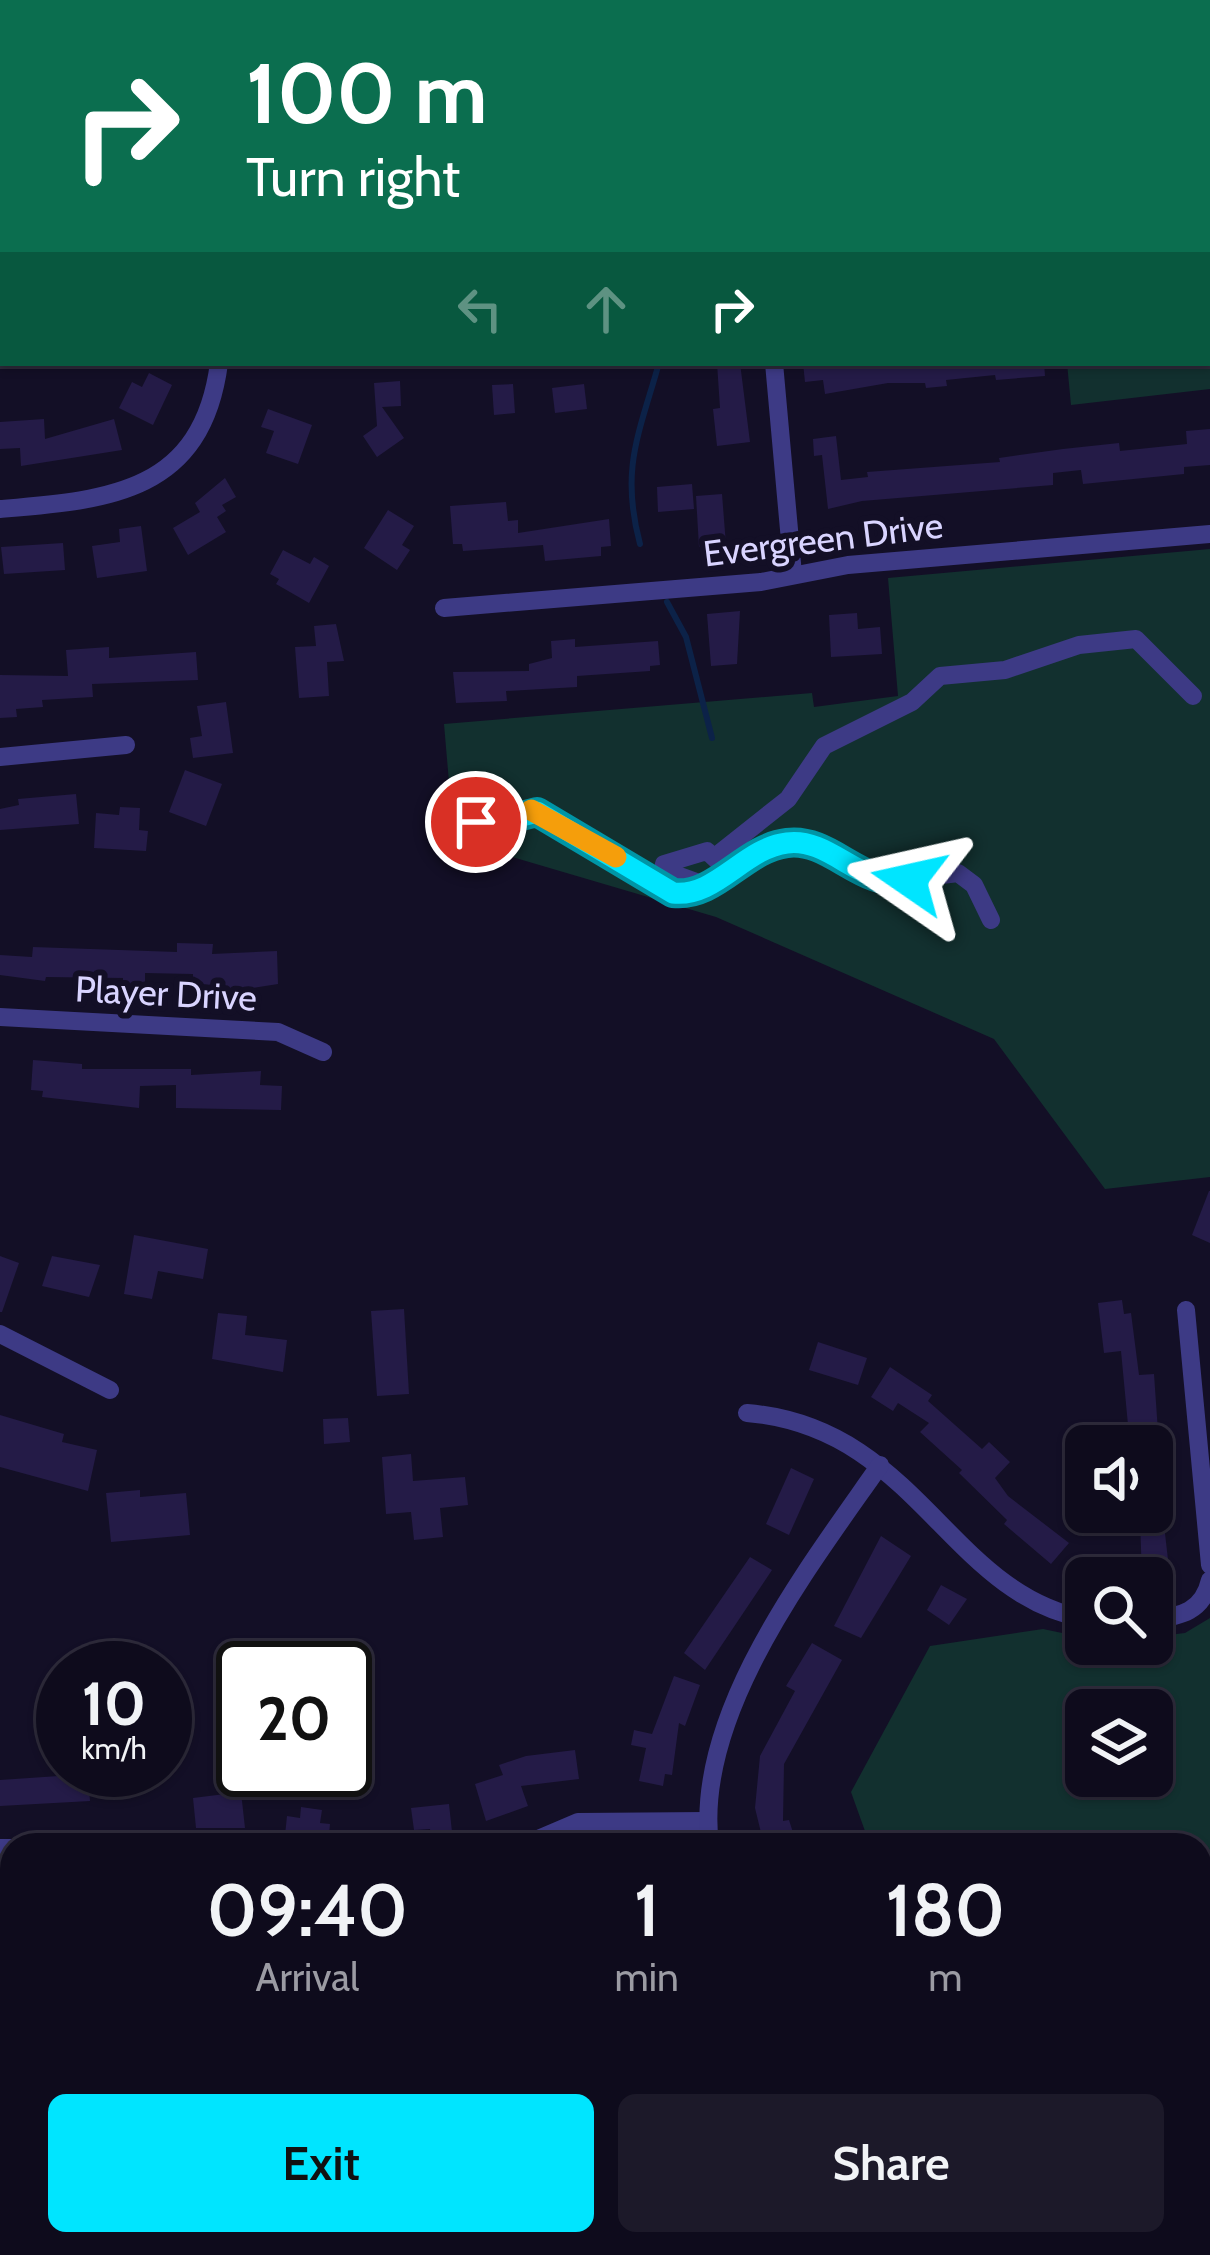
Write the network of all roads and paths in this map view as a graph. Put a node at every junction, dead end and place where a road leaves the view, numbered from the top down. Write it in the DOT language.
graph roads {
  1 [pos="218,366"];
  2 [pos="774,366"];
  3 [pos="0,509"];
  4 [pos="1210,535"];
  5 [pos="793,574"];
  6 [pos="444,608"];
  7 [pos="1193,696"];
  8 [pos="126,746"];
  9 [pos="0,757"];
  10 [pos="476,822"];
  11 [pos="720,862"];
  12 [pos="707,886"];
  13 [pos="991,920"];
  14 [pos="0,1017"];
  15 [pos="323,1052"];
  16 [pos="1186,1310"];
  17 [pos="0,1334"];
  18 [pos="110,1390"];
  19 [pos="748,1413"];
  20 [pos="880,1465"];
  21 [pos="1210,1565"];
  22 [pos="1210,1580"];
  23 [pos="1065,1612"];
  24 [pos="1173,1618"];
  25 [pos="706,1821"];
  26 [pos="552,1833"];
  27 [pos="708,1833"];
  1 -- 3 [label="street"];
  2 -- 5 [label="street"];
  4 -- 5 [label="street, Evergreen Drive"];
  5 -- 6 [label="street, Evergreen Drive"];
  7 -- 11 [label="street"];
  8 -- 9 [label="street"];
  10 -- 12 [label="street"];
  11 -- 12 [label="street"];
  11 -- 12 [label="street"];
  11 -- 13 [label="street"];
  14 -- 15 [label="street, Player Drive"];
  16 -- 21 [label="street"];
  17 -- 18 [label="street"];
  19 -- 20 [label="street"];
  20 -- 23 [label="street"];
  20 -- 25 [label="street"];
  22 -- 24 [label="street"];
  25 -- 26 [label="street"];
  25 -- 27 [label="street"];
}
